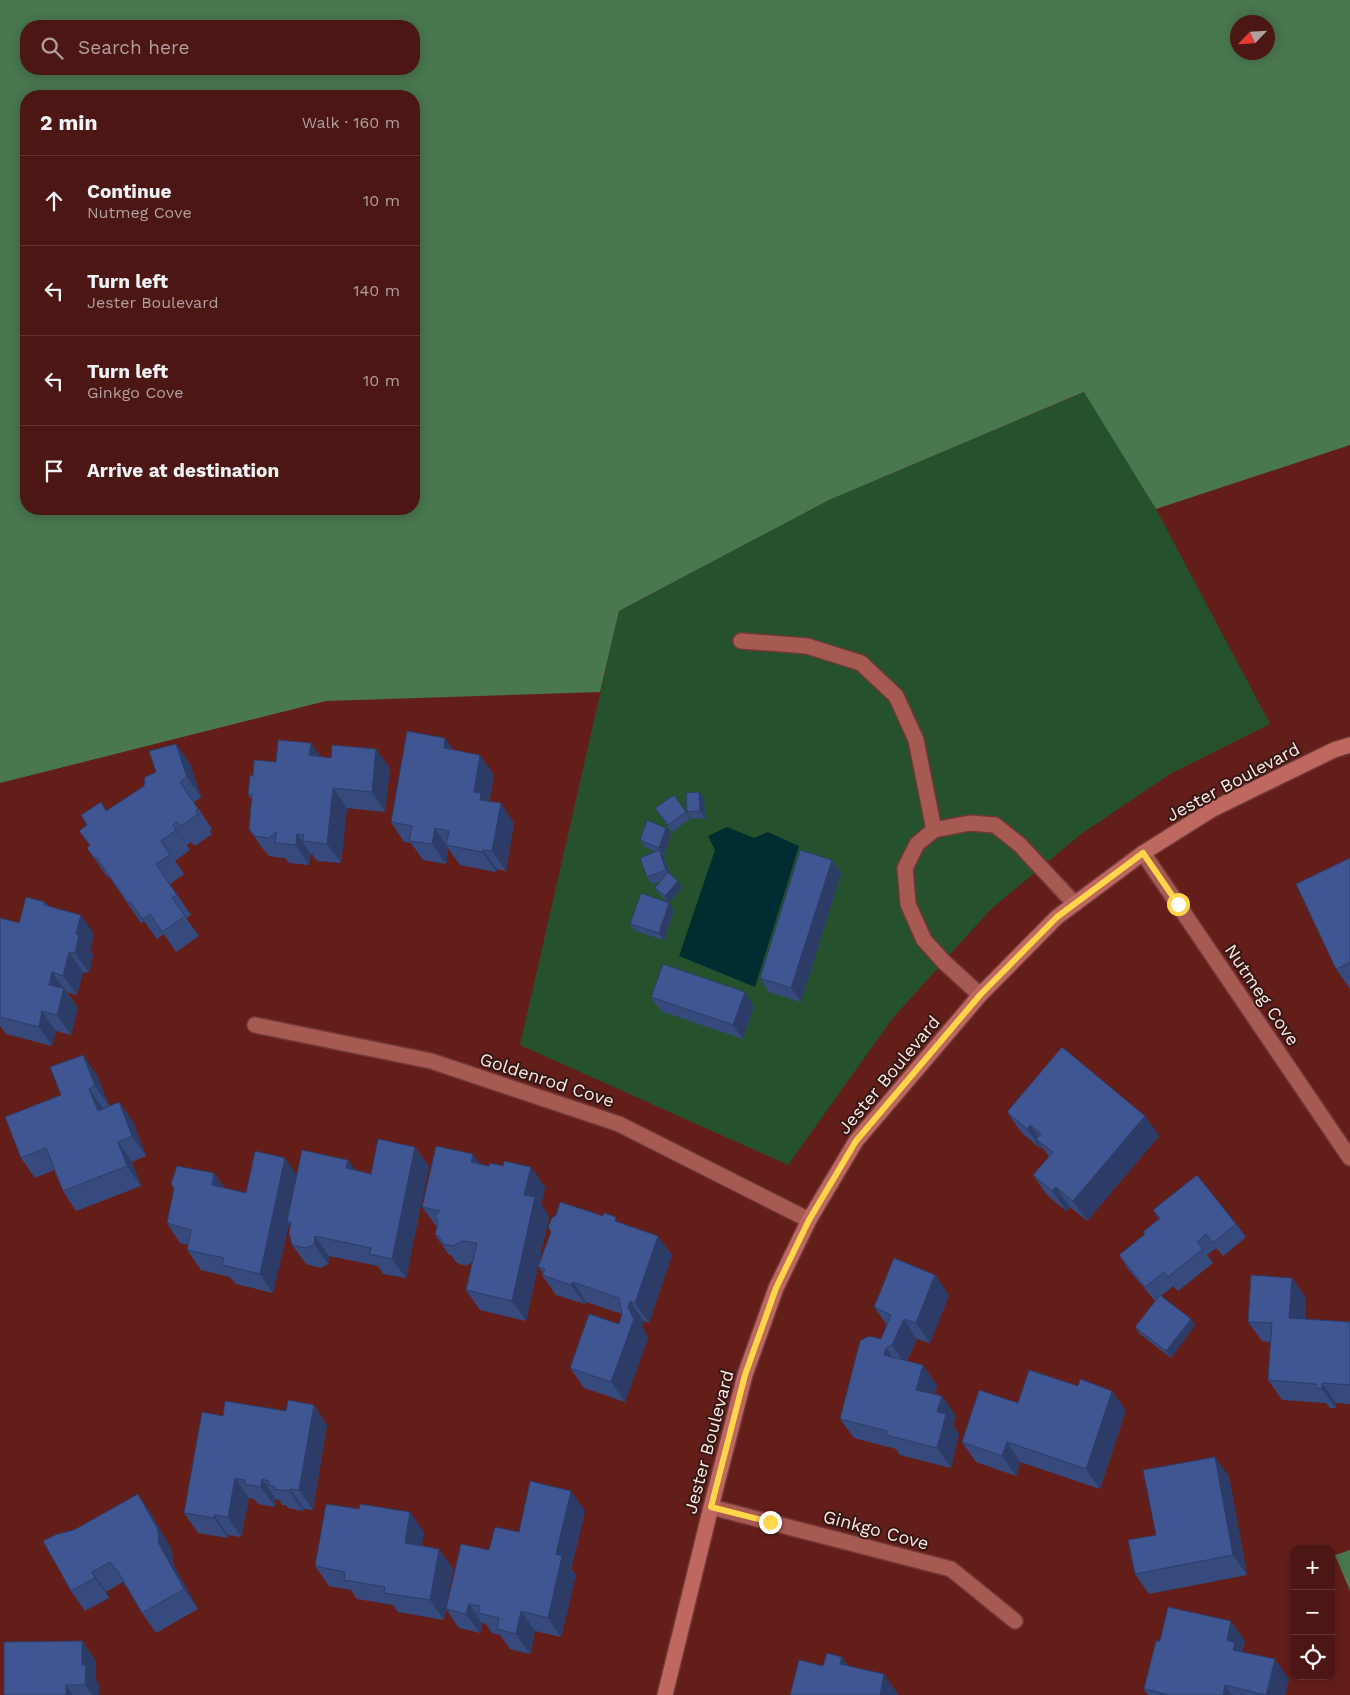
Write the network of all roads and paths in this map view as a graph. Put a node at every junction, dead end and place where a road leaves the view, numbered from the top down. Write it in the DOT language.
graph roads {
  1 [pos="741,641"];
  2 [pos="1350,745"];
  3 [pos="934,830"];
  4 [pos="1143,853"];
  5 [pos="1075,904"];
  6 [pos="980,995"];
  7 [pos="256,1025"];
  8 [pos="1350,1158"];
  9 [pos="809,1220"];
  10 [pos="711,1507"];
  11 [pos="1015,1620"];
  12 [pos="665,1695"];
  1 -- 3 [label="street"];
  2 -- 4 [label="street, Jester Boulevard"];
  3 -- 5 [label="street"];
  3 -- 6 [label="street"];
  4 -- 5 [label="street, Jester Boulevard"];
  4 -- 8 [label="street, Nutmeg Cove"];
  5 -- 6 [label="street, Jester Boulevard"];
  6 -- 9 [label="street, Jester Boulevard"];
  7 -- 9 [label="street, Goldenrod Cove"];
  9 -- 10 [label="street, Jester Boulevard"];
  10 -- 11 [label="street, Ginkgo Cove"];
  10 -- 12 [label="street, Jester Boulevard"];
}
